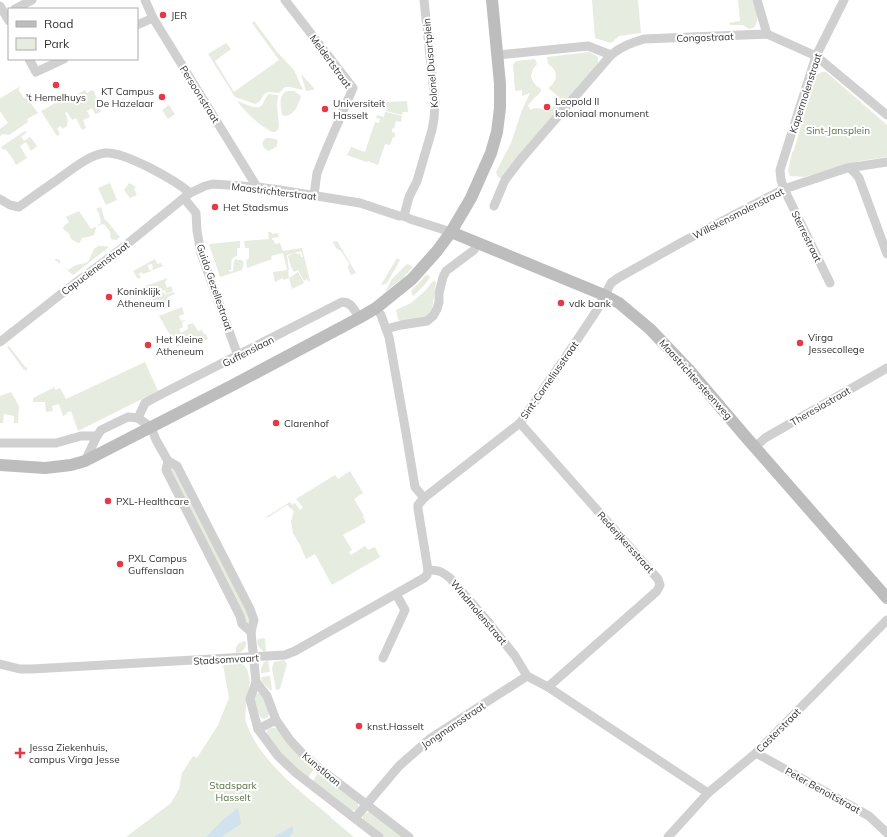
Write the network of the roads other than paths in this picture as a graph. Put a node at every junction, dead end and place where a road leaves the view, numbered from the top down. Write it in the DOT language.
graph roads {
  1 [pos="32,0"];
  2 [pos="145,0"];
  3 [pos="285,0"];
  4 [pos="424,0"];
  5 [pos="492,0"];
  6 [pos="757,0"];
  7 [pos="844,0"];
  8 [pos="0,6"];
  9 [pos="17,8"];
  10 [pos="6,16"];
  11 [pos="153,18"];
  12 [pos="138,25"];
  13 [pos="767,34"];
  14 [pos="500,54"];
  15 [pos="610,55"];
  16 [pos="816,56"];
  17 [pos="30,60"];
  18 [pos="62,60"];
  19 [pos="887,115"];
  20 [pos="887,162"];
  21 [pos="850,168"];
  22 [pos="258,187"];
  23 [pos="784,189"];
  24 [pos="187,195"];
  25 [pos="314,195"];
  26 [pos="0,198"];
  27 [pos="494,206"];
  28 [pos="404,216"];
  29 [pos="452,232"];
  30 [pos="477,242"];
  31 [pos="887,254"];
  32 [pos="830,283"];
  33 [pos="604,295"];
  34 [pos="376,308"];
  35 [pos="359,318"];
  36 [pos="386,329"];
  37 [pos="0,342"];
  38 [pos="238,356"];
  39 [pos="887,368"];
  40 [pos="138,418"];
  41 [pos="520,423"];
  42 [pos="151,427"];
  43 [pos="97,436"];
  44 [pos="0,443"];
  45 [pos="755,447"];
  46 [pos="85,461"];
  47 [pos="168,461"];
  48 [pos="0,465"];
  49 [pos="424,498"];
  50 [pos="428,570"];
  51 [pos="396,594"];
  52 [pos="887,598"];
  53 [pos="887,620"];
  54 [pos="250,632"];
  55 [pos="253,657"];
  56 [pos="383,658"];
  57 [pos="0,664"];
  58 [pos="527,676"];
  59 [pos="256,682"];
  60 [pos="548,687"];
  61 [pos="276,720"];
  62 [pos="258,729"];
  63 [pos="756,753"];
  64 [pos="708,793"];
  65 [pos="366,805"];
  66 [pos="355,818"];
  67 [pos="887,833"];
  68 [pos="379,837"];
  69 [pos="409,837"];
  70 [pos="668,837"];
  1 -- 9 [label="street"];
  2 -- 11 [label="street, Persoonstraat"];
  3 -- 25 [label="street, Meldertstraat"];
  4 -- 28 [label="street, Kolonel Dusartplein"];
  5 -- 14 [label="main road"];
  6 -- 13 [label="street"];
  7 -- 16 [label="street, Kapermolenstraat"];
  8 -- 10 [label="street"];
  11 -- 12 [label="street"];
  11 -- 22 [label="street, Persoonstraat"];
  13 -- 15 [label="street, Congostraat"];
  13 -- 16 [label="street, Congostraat"];
  14 -- 15 [label="street"];
  14 -- 29 [label="main road"];
  15 -- 27 [label="street"];
  16 -- 19 [label="street, Congostraat"];
  16 -- 23 [label="street, Kapermolenstraat"];
  17 -- 18 [label="street"];
  20 -- 21 [label="street, Willekensmolenstraat"];
  21 -- 23 [label="street, Willekensmolenstraat"];
  21 -- 31 [label="street"];
  22 -- 24 [label="street, Maastrichterstraat"];
  22 -- 25 [label="street, Maastrichterstraat"];
  23 -- 32 [label="street, Sterrestraat"];
  23 -- 33 [label="street, Willekensmolenstraat"];
  24 -- 26 [label="street"];
  24 -- 37 [label="street, Capucienenstraat"];
  24 -- 38 [label="street, Guido Gezellestraat"];
  25 -- 28 [label="street, Maastrichterstraat"];
  28 -- 29 [label="street, Maastrichterstraat"];
  29 -- 30 [label="main road, Maastrichtersteenweg"];
  29 -- 34 [label="main road"];
  30 -- 33 [label="main road, Maastrichtersteenweg"];
  30 -- 36 [label="street"];
  33 -- 41 [label="street, Sint-Corneliusstraat"];
  33 -- 45 [label="main road, Maastrichtersteenweg"];
  34 -- 35 [label="main road"];
  34 -- 36 [label="street"];
  35 -- 38 [label="street, Guffenslaan"];
  35 -- 42 [label="main road"];
  36 -- 49 [label="street"];
  38 -- 40 [label="street, Guffenslaan"];
  39 -- 45 [label="street, Theresiastraat"];
  40 -- 42 [label="street"];
  40 -- 43 [label="street"];
  41 -- 49 [label="street, Sint-Corneliusstraat"];
  41 -- 60 [label="street, Rederijkersstraat"];
  42 -- 46 [label="main road"];
  42 -- 47 [label="street, Kunstlaan"];
  43 -- 44 [label="street"];
  43 -- 46 [label="street"];
  45 -- 52 [label="main road, Maastrichtersteenweg"];
  46 -- 48 [label="main road"];
  47 -- 54 [label="street, Kunstlaan"];
  47 -- 54 [label="street, Kunstlaan"];
  49 -- 50 [label="street"];
  50 -- 51 [label="street, Stadsomvaart"];
  50 -- 58 [label="street, Windmolenstraat"];
  51 -- 55 [label="street, Stadsomvaart"];
  51 -- 56 [label="street"];
  53 -- 63 [label="street, Casterstraat"];
  54 -- 55 [label="street, Kunstlaan"];
  55 -- 57 [label="street, Stadsomvaart"];
  55 -- 59 [label="street, Kunstlaan"];
  58 -- 60 [label="street"];
  58 -- 65 [label="street, Jongmansstraat"];
  59 -- 61 [label="street, Kunstlaan"];
  59 -- 62 [label="street, Kunstlaan"];
  60 -- 64 [label="street"];
  61 -- 62 [label="street"];
  61 -- 65 [label="street, Kunstlaan"];
  62 -- 66 [label="street, Kunstlaan"];
  63 -- 64 [label="street, Casterstraat"];
  63 -- 67 [label="street, Peter Benoitstraat"];
  64 -- 70 [label="street, Casterstraat"];
  65 -- 66 [label="street, Jongmansstraat"];
  65 -- 69 [label="street, Kunstlaan"];
  66 -- 68 [label="street, Kunstlaan"];
}
